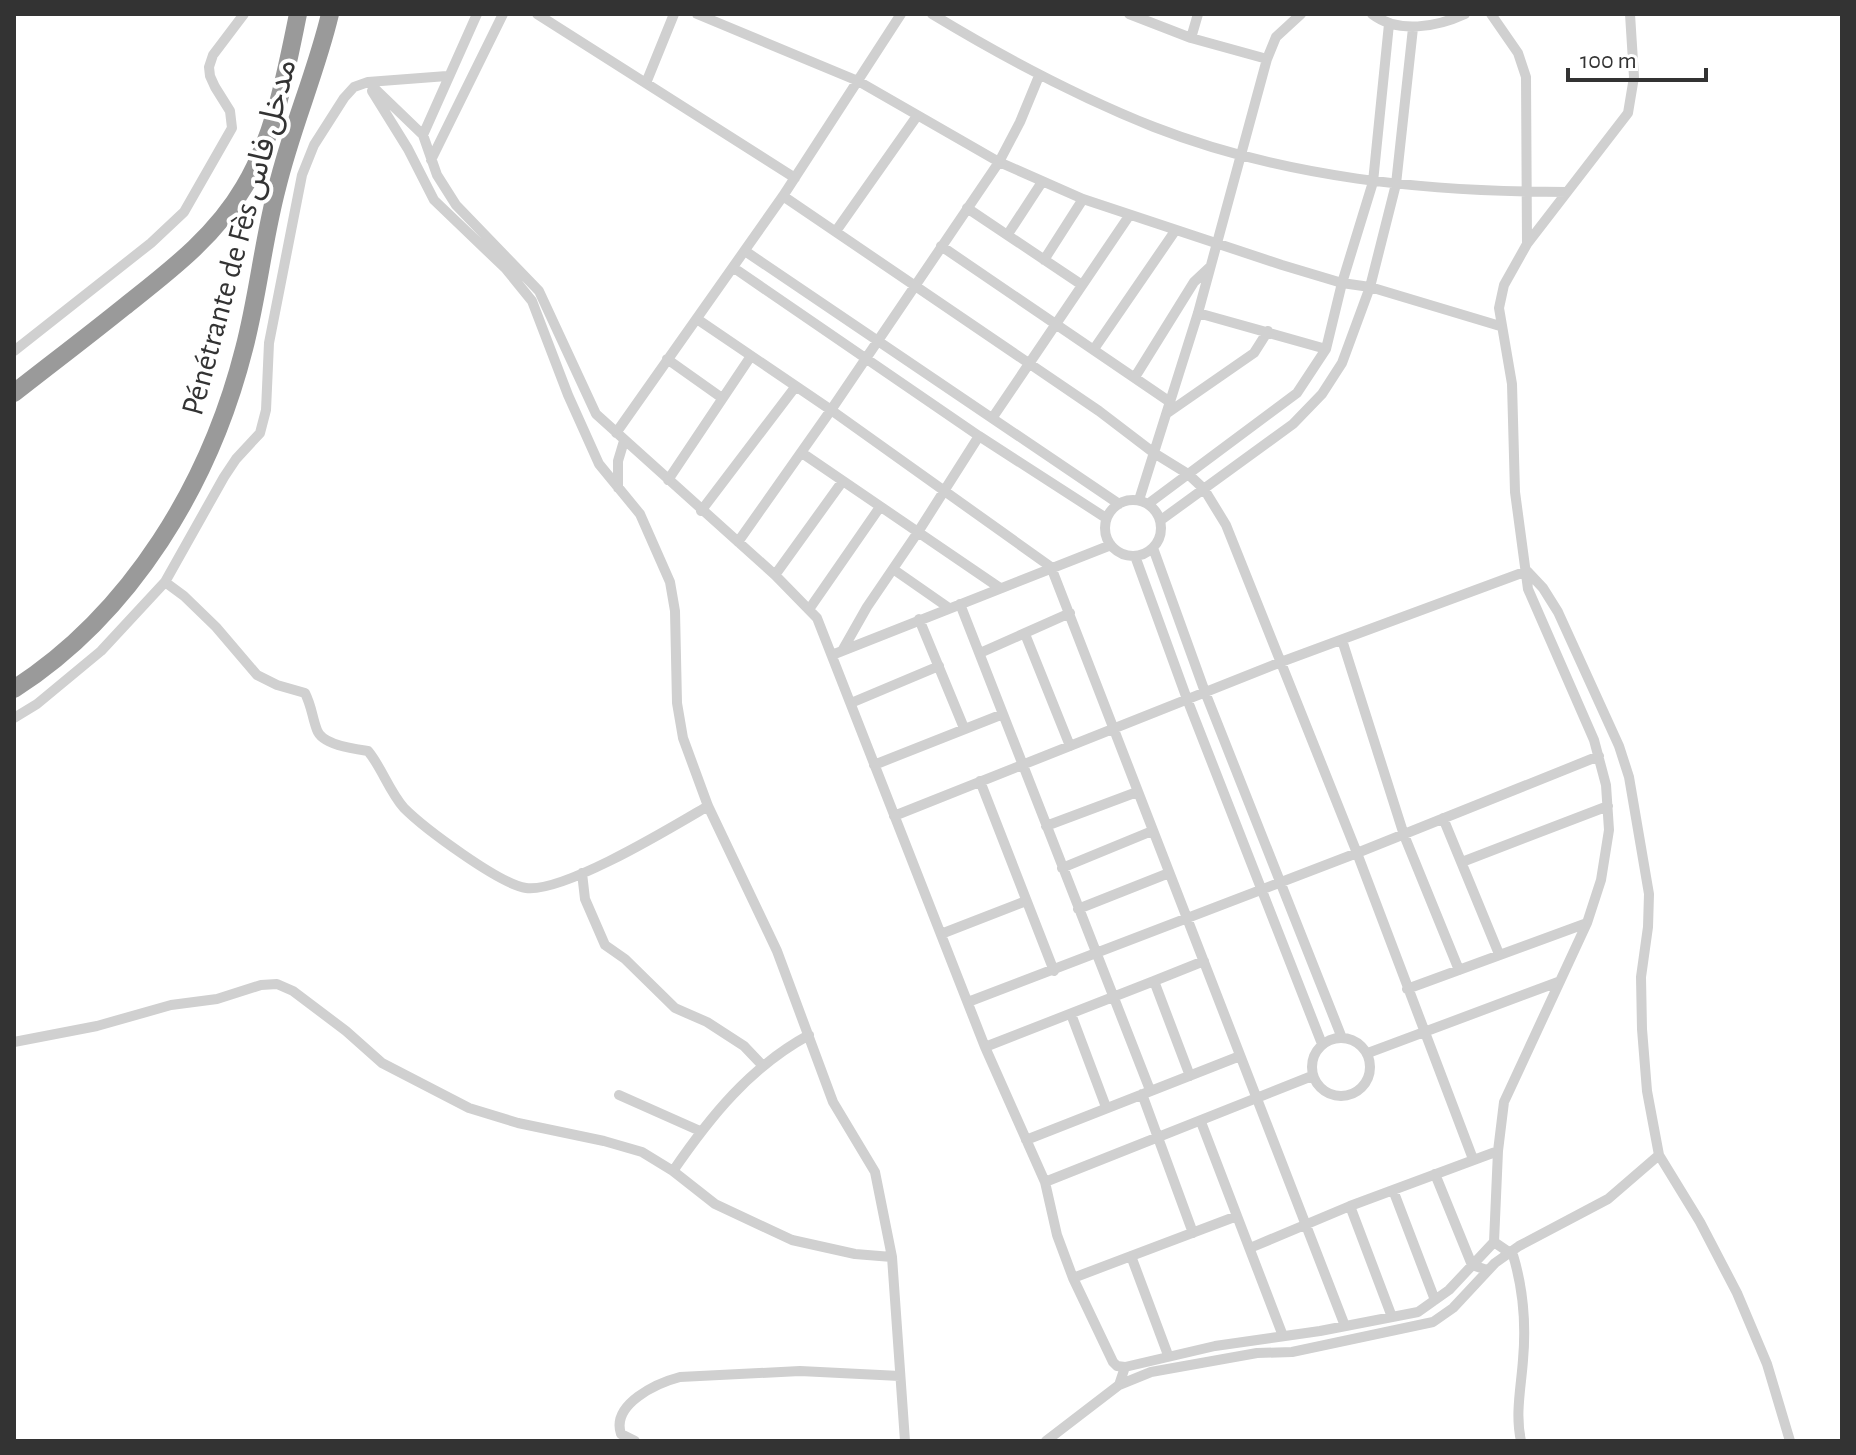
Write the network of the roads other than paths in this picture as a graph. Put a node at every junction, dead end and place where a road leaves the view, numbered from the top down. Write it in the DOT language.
graph roads {
  1 [pos="244,14"];
  2 [pos="298,14"];
  3 [pos="330,14"];
  4 [pos="477,14"];
  5 [pos="503,14"];
  6 [pos="537,14"];
  7 [pos="674,14"];
  8 [pos="697,14"];
  9 [pos="901,14"];
  10 [pos="932,14"];
  11 [pos="1129,14"];
  12 [pos="1198,14"];
  13 [pos="1301,14"];
  14 [pos="1372,14"];
  15 [pos="1465,14"];
  16 [pos="1491,14"];
  17 [pos="1630,14"];
  18 [pos="1389,24"];
  19 [pos="1413,28"];
  20 [pos="1191,38"];
  21 [pos="1267,59"];
  22 [pos="447,76"];
  23 [pos="1039,76"];
  24 [pos="858,81"];
  25 [pos="368,82"];
  26 [pos="646,83"];
  27 [pos="917,116"];
  28 [pos="423,135"];
  29 [pos="1242,155"];
  30 [pos="431,160"];
  31 [pos="999,162"];
  32 [pos="795,178"];
  33 [pos="1042,182"];
  34 [pos="1373,182"];
  35 [pos="1396,184"];
  36 [pos="1528,192"];
  37 [pos="1567,192"];
  38 [pos="783,196"];
  39 [pos="1083,199"];
  40 [pos="967,208"];
  41 [pos="1129,216"];
  42 [pos="836,231"];
  43 [pos="1175,231"];
  44 [pos="1008,234"];
  45 [pos="1527,244"];
  46 [pos="1216,245"];
  47 [pos="941,246"];
  48 [pos="745,251"];
  49 [pos="1044,260"];
  50 [pos="1210,267"];
  51 [pos="734,268"];
  52 [pos="1342,283"];
  53 [pos="914,285"];
  54 [pos="1082,285"];
  55 [pos="1370,287"];
  56 [pos="1198,313"];
  57 [pos="697,319"];
  58 [pos="1058,324"];
  59 [pos="1500,326"];
  60 [pos="1268,331"];
  61 [pos="877,341"];
  62 [pos="1094,349"];
  63 [pos="1326,349"];
  64 [pos="14,351"];
  65 [pos="751,356"];
  66 [pos="866,358"];
  67 [pos="667,359"];
  68 [pos="1028,363"];
  69 [pos="1135,377"];
  70 [pos="796,386"];
  71 [pos="14,393"];
  72 [pos="722,398"];
  73 [pos="1170,402"];
  74 [pos="831,410"];
  75 [pos="1166,414"];
  76 [pos="993,417"];
  77 [pos="979,436"];
  78 [pos="620,437"];
  79 [pos="802,453"];
  80 [pos="1154,453"];
  81 [pos="1188,474"];
  82 [pos="668,480"];
  83 [pos="842,482"];
  84 [pos="618,488"];
  85 [pos="1204,489"];
  86 [pos="943,492"];
  87 [pos="1143,502"];
  88 [pos="1119,504"];
  89 [pos="880,507"];
  90 [pos="701,511"];
  91 [pos="1106,518"];
  92 [pos="1161,520"];
  93 [pos="918,532"];
  94 [pos="738,542"];
  95 [pos="1111,545"];
  96 [pos="1153,548"];
  97 [pos="1135,556"];
  98 [pos="1051,567"];
  99 [pos="893,569"];
  100 [pos="1527,571"];
  101 [pos="775,575"];
  102 [pos="165,582"];
  103 [pos="1000,588"];
  104 [pos="960,604"];
  105 [pos="810,608"];
  106 [pos="949,608"];
  107 [pos="1070,613"];
  108 [pos="919,619"];
  109 [pos="1025,634"];
  110 [pos="1342,640"];
  111 [pos="837,653"];
  112 [pos="980,653"];
  113 [pos="1281,662"];
  114 [pos="939,666"];
  115 [pos="14,689"];
  116 [pos="1205,692"];
  117 [pos="1187,699"];
  118 [pos="851,703"];
  119 [pos="1003,714"];
  120 [pos="14,718"];
  121 [pos="964,728"];
  122 [pos="1112,728"];
  123 [pos="1070,746"];
  124 [pos="1599,756"];
  125 [pos="1023,763"];
  126 [pos="874,765"];
  127 [pos="980,781"];
  128 [pos="1137,792"];
  129 [pos="708,806"];
  130 [pos="1608,806"];
  131 [pos="894,816"];
  132 [pos="1443,818"];
  133 [pos="1046,826"];
  134 [pos="1152,831"];
  135 [pos="1404,835"];
  136 [pos="1357,853"];
  137 [pos="1462,862"];
  138 [pos="1062,868"];
  139 [pos="582,873"];
  140 [pos="1169,873"];
  141 [pos="1281,882"];
  142 [pos="1261,891"];
  143 [pos="1026,901"];
  144 [pos="1078,909"];
  145 [pos="1188,918"];
  146 [pos="1587,923"];
  147 [pos="941,934"];
  148 [pos="1499,954"];
  149 [pos="1096,955"];
  150 [pos="1204,961"];
  151 [pos="1459,970"];
  152 [pos="1054,971"];
  153 [pos="1154,981"];
  154 [pos="1558,982"];
  155 [pos="1407,989"];
  156 [pos="1113,998"];
  157 [pos="968,1002"];
  158 [pos="1071,1014"];
  159 [pos="1423,1031"];
  160 [pos="809,1035"];
  161 [pos="1342,1038"];
  162 [pos="14,1042"];
  163 [pos="1322,1044"];
  164 [pos="985,1047"];
  165 [pos="1368,1053"];
  166 [pos="1240,1056"];
  167 [pos="763,1066"];
  168 [pos="1190,1076"];
  169 [pos="1312,1076"];
  170 [pos="1146,1092"];
  171 [pos="619,1095"];
  172 [pos="1257,1098"];
  173 [pos="1106,1107"];
  174 [pos="1201,1122"];
  175 [pos="700,1131"];
  176 [pos="1158,1137"];
  177 [pos="1026,1140"];
  178 [pos="1498,1151"];
  179 [pos="1659,1155"];
  180 [pos="1473,1159"];
  181 [pos="673,1171"];
  182 [pos="1435,1174"];
  183 [pos="1045,1182"];
  184 [pos="1393,1190"];
  185 [pos="1350,1206"];
  186 [pos="1237,1216"];
  187 [pos="1306,1225"];
  188 [pos="1193,1233"];
  189 [pos="1494,1242"];
  190 [pos="1250,1248"];
  191 [pos="1511,1252"];
  192 [pos="1131,1256"];
  193 [pos="892,1257"];
  194 [pos="1472,1265"];
  195 [pos="1487,1270"];
  196 [pos="1073,1278"];
  197 [pos="1435,1300"];
  198 [pos="1392,1317"];
  199 [pos="1345,1326"];
  200 [pos="1283,1336"];
  201 [pos="1168,1355"];
  202 [pos="1125,1367"];
  203 [pos="900,1376"];
  204 [pos="1119,1385"];
  205 [pos="635,1441"];
  206 [pos="905,1441"];
  207 [pos="1046,1441"];
  208 [pos="1521,1441"];
  209 [pos="1790,1441"];
  1 -- 64 [label="street"];
  2 -- 71 [label="highway, Pénétrante de Fès مدخل فاس"];
  3 -- 115 [label="highway, Pénétrante de Fès مدخل فاس"];
  4 -- 22 [label="street"];
  5 -- 30 [label="street"];
  6 -- 26 [label="street"];
  7 -- 26 [label="street"];
  8 -- 24 [label="street"];
  9 -- 24 [label="street"];
  10 -- 23 [label="street"];
  11 -- 20 [label="street"];
  12 -- 20 [label="street"];
  13 -- 21 [label="street"];
  14 -- 18 [label="street"];
  15 -- 19 [label="street"];
  16 -- 36 [label="street"];
  17 -- 37 [label="street"];
  18 -- 19 [label="street"];
  18 -- 34 [label="street"];
  19 -- 35 [label="street"];
  20 -- 21 [label="street"];
  21 -- 29 [label="street"];
  22 -- 25 [label="street"];
  22 -- 28 [label="street"];
  23 -- 29 [label="street"];
  23 -- 31 [label="street"];
  24 -- 27 [label="street"];
  24 -- 32 [label="street"];
  25 -- 28 [label="street"];
  25 -- 84 [label="street"];
  25 -- 102 [label="street"];
  26 -- 32 [label="street"];
  27 -- 31 [label="street"];
  27 -- 42 [label="street"];
  28 -- 30 [label="street"];
  29 -- 34 [label="street"];
  29 -- 46 [label="street"];
  30 -- 78 [label="street"];
  31 -- 33 [label="street"];
  31 -- 40 [label="street"];
  32 -- 38 [label="street"];
  33 -- 39 [label="street"];
  33 -- 44 [label="street"];
  34 -- 35 [label="street"];
  34 -- 52 [label="street"];
  35 -- 36 [label="street"];
  35 -- 55 [label="street"];
  36 -- 37 [label="street"];
  36 -- 45 [label="street"];
  37 -- 45 [label="street"];
  38 -- 42 [label="street"];
  38 -- 48 [label="street"];
  39 -- 41 [label="street"];
  39 -- 49 [label="street"];
  40 -- 44 [label="street"];
  40 -- 47 [label="street"];
  41 -- 43 [label="street"];
  41 -- 54 [label="street"];
  42 -- 53 [label="street"];
  43 -- 46 [label="street"];
  43 -- 62 [label="street"];
  44 -- 49 [label="street"];
  45 -- 59 [label="street"];
  46 -- 50 [label="street"];
  46 -- 52 [label="street"];
  47 -- 53 [label="street"];
  47 -- 58 [label="street"];
  48 -- 51 [label="street"];
  48 -- 61 [label="street"];
  49 -- 54 [label="street"];
  50 -- 56 [label="street"];
  50 -- 69 [label="street"];
  51 -- 57 [label="street"];
  51 -- 66 [label="street"];
  52 -- 55 [label="street"];
  52 -- 63 [label="street"];
  53 -- 61 [label="street"];
  53 -- 68 [label="street"];
  54 -- 58 [label="street"];
  55 -- 59 [label="street"];
  55 -- 85 [label="street"];
  56 -- 60 [label="street"];
  56 -- 73 [label="street"];
  57 -- 65 [label="street"];
  57 -- 67 [label="street"];
  58 -- 62 [label="street"];
  58 -- 68 [label="street"];
  59 -- 100 [label="street"];
  60 -- 63 [label="street"];
  60 -- 75 [label="street"];
  61 -- 66 [label="street"];
  61 -- 76 [label="street"];
  62 -- 69 [label="street"];
  63 -- 81 [label="street"];
  65 -- 70 [label="street"];
  65 -- 72 [label="street"];
  66 -- 74 [label="street"];
  66 -- 77 [label="street"];
  67 -- 72 [label="street"];
  67 -- 78 [label="street"];
  68 -- 76 [label="street"];
  68 -- 80 [label="street"];
  69 -- 73 [label="street"];
  70 -- 74 [label="street"];
  70 -- 90 [label="street"];
  72 -- 82 [label="street"];
  73 -- 75 [label="street"];
  74 -- 79 [label="street"];
  74 -- 86 [label="street"];
  75 -- 80 [label="street"];
  76 -- 88 [label="street"];
  77 -- 86 [label="street"];
  77 -- 91 [label="street"];
  78 -- 82 [label="street"];
  78 -- 84 [label="street"];
  79 -- 83 [label="street"];
  79 -- 94 [label="street"];
  80 -- 81 [label="street"];
  80 -- 87 [label="street"];
  81 -- 85 [label="street"];
  81 -- 87 [label="street"];
  82 -- 90 [label="street"];
  83 -- 89 [label="street"];
  83 -- 101 [label="street"];
  84 -- 129 [label="street"];
  85 -- 92 [label="street"];
  85 -- 113 [label="street"];
  86 -- 93 [label="street"];
  86 -- 98 [label="street"];
  87 -- 88 [label="street"];
  87 -- 92 [label="street"];
  88 -- 91 [label="street"];
  89 -- 93 [label="street"];
  89 -- 105 [label="street"];
  90 -- 94 [label="street"];
  91 -- 95 [label="street"];
  92 -- 96 [label="street"];
  93 -- 99 [label="street"];
  93 -- 103 [label="street"];
  94 -- 101 [label="street"];
  95 -- 97 [label="street"];
  95 -- 98 [label="street"];
  96 -- 97 [label="street"];
  96 -- 116 [label="street"];
  97 -- 117 [label="street"];
  98 -- 103 [label="street"];
  98 -- 107 [label="street"];
  99 -- 106 [label="street"];
  99 -- 111 [label="street"];
  100 -- 110 [label="street"];
  100 -- 124 [label="street"];
  100 -- 179 [label="street"];
  101 -- 105 [label="street"];
  102 -- 120 [label="street"];
  102 -- 139 [label="street"];
  103 -- 104 [label="street"];
  104 -- 106 [label="street"];
  104 -- 112 [label="street"];
  105 -- 111 [label="street"];
  106 -- 108 [label="street"];
  107 -- 109 [label="street"];
  107 -- 122 [label="street"];
  108 -- 111 [label="street"];
  108 -- 114 [label="street"];
  109 -- 112 [label="street"];
  109 -- 123 [label="street"];
  110 -- 113 [label="street"];
  110 -- 135 [label="street"];
  111 -- 118 [label="street"];
  112 -- 119 [label="street"];
  113 -- 116 [label="street"];
  113 -- 136 [label="street"];
  114 -- 118 [label="street"];
  114 -- 121 [label="street"];
  116 -- 117 [label="street"];
  116 -- 141 [label="street"];
  117 -- 122 [label="street"];
  117 -- 142 [label="street"];
  118 -- 126 [label="street"];
  119 -- 121 [label="street"];
  119 -- 125 [label="street"];
  121 -- 126 [label="street"];
  122 -- 123 [label="street"];
  122 -- 128 [label="street"];
  123 -- 125 [label="street"];
  124 -- 130 [label="street"];
  124 -- 132 [label="street"];
  125 -- 127 [label="street"];
  125 -- 133 [label="street"];
  126 -- 131 [label="street"];
  127 -- 131 [label="street"];
  127 -- 143 [label="street"];
  128 -- 133 [label="street"];
  128 -- 134 [label="street"];
  129 -- 139 [label="street"];
  129 -- 160 [label="street"];
  130 -- 137 [label="street"];
  130 -- 146 [label="street"];
  131 -- 147 [label="street"];
  132 -- 135 [label="street"];
  132 -- 137 [label="street"];
  133 -- 138 [label="street"];
  134 -- 138 [label="street"];
  134 -- 140 [label="street"];
  135 -- 136 [label="street"];
  135 -- 151 [label="street"];
  136 -- 141 [label="street"];
  136 -- 155 [label="street"];
  137 -- 148 [label="street"];
  138 -- 144 [label="street"];
  139 -- 167 [label="street"];
  140 -- 144 [label="street"];
  140 -- 145 [label="street"];
  141 -- 142 [label="street"];
  141 -- 161 [label="street"];
  142 -- 145 [label="street"];
  142 -- 163 [label="street"];
  143 -- 147 [label="street"];
  143 -- 152 [label="street"];
  144 -- 149 [label="street"];
  145 -- 149 [label="street"];
  145 -- 150 [label="street"];
  146 -- 148 [label="street"];
  146 -- 154 [label="street"];
  147 -- 157 [label="street"];
  148 -- 151 [label="street"];
  149 -- 152 [label="street"];
  149 -- 156 [label="street"];
  150 -- 153 [label="street"];
  150 -- 166 [label="street"];
  151 -- 155 [label="street"];
  152 -- 157 [label="street"];
  153 -- 156 [label="street"];
  153 -- 168 [label="street"];
  154 -- 159 [label="street"];
  154 -- 178 [label="street"];
  155 -- 159 [label="street"];
  156 -- 158 [label="street"];
  156 -- 170 [label="street"];
  157 -- 164 [label="street"];
  158 -- 164 [label="street"];
  158 -- 173 [label="street"];
  159 -- 165 [label="street"];
  159 -- 180 [label="street"];
  160 -- 167 [label="street"];
  160 -- 193 [label="street"];
  161 -- 163 [label="street"];
  161 -- 165 [label="street"];
  162 -- 181 [label="street"];
  163 -- 169 [label="street"];
  164 -- 177 [label="street"];
  165 -- 169 [label="street"];
  166 -- 168 [label="street"];
  166 -- 172 [label="street"];
  167 -- 175 [label="street"];
  168 -- 170 [label="street"];
  169 -- 172 [label="street"];
  170 -- 173 [label="street"];
  170 -- 176 [label="street"];
  171 -- 175 [label="street"];
  172 -- 174 [label="street"];
  172 -- 187 [label="street"];
  173 -- 177 [label="street"];
  174 -- 176 [label="street"];
  174 -- 186 [label="street"];
  175 -- 181 [label="street"];
  176 -- 183 [label="street"];
  176 -- 188 [label="street"];
  177 -- 183 [label="street"];
  178 -- 180 [label="street"];
  178 -- 189 [label="street"];
  179 -- 191 [label="street"];
  179 -- 209 [label="street"];
  180 -- 182 [label="street"];
  181 -- 193 [label="street"];
  182 -- 184 [label="street"];
  182 -- 194 [label="street"];
  183 -- 196 [label="street"];
  184 -- 185 [label="street"];
  184 -- 197 [label="street"];
  185 -- 187 [label="street"];
  185 -- 198 [label="street"];
  186 -- 188 [label="street"];
  186 -- 190 [label="street"];
  187 -- 190 [label="street"];
  187 -- 199 [label="street"];
  188 -- 192 [label="street"];
  189 -- 191 [label="street"];
  189 -- 194 [label="street"];
  190 -- 200 [label="street"];
  191 -- 195 [label="street"];
  191 -- 208 [label="street"];
  192 -- 196 [label="street"];
  192 -- 201 [label="street"];
  193 -- 203 [label="street"];
  194 -- 195 [label="street"];
  194 -- 197 [label="street"];
  195 -- 204 [label="street"];
  196 -- 202 [label="street"];
  197 -- 198 [label="street"];
  198 -- 199 [label="street"];
  199 -- 200 [label="street"];
  200 -- 201 [label="street"];
  201 -- 202 [label="street"];
  202 -- 204 [label="street"];
  203 -- 205 [label="street"];
  203 -- 206 [label="street"];
  204 -- 207 [label="street"];
}
